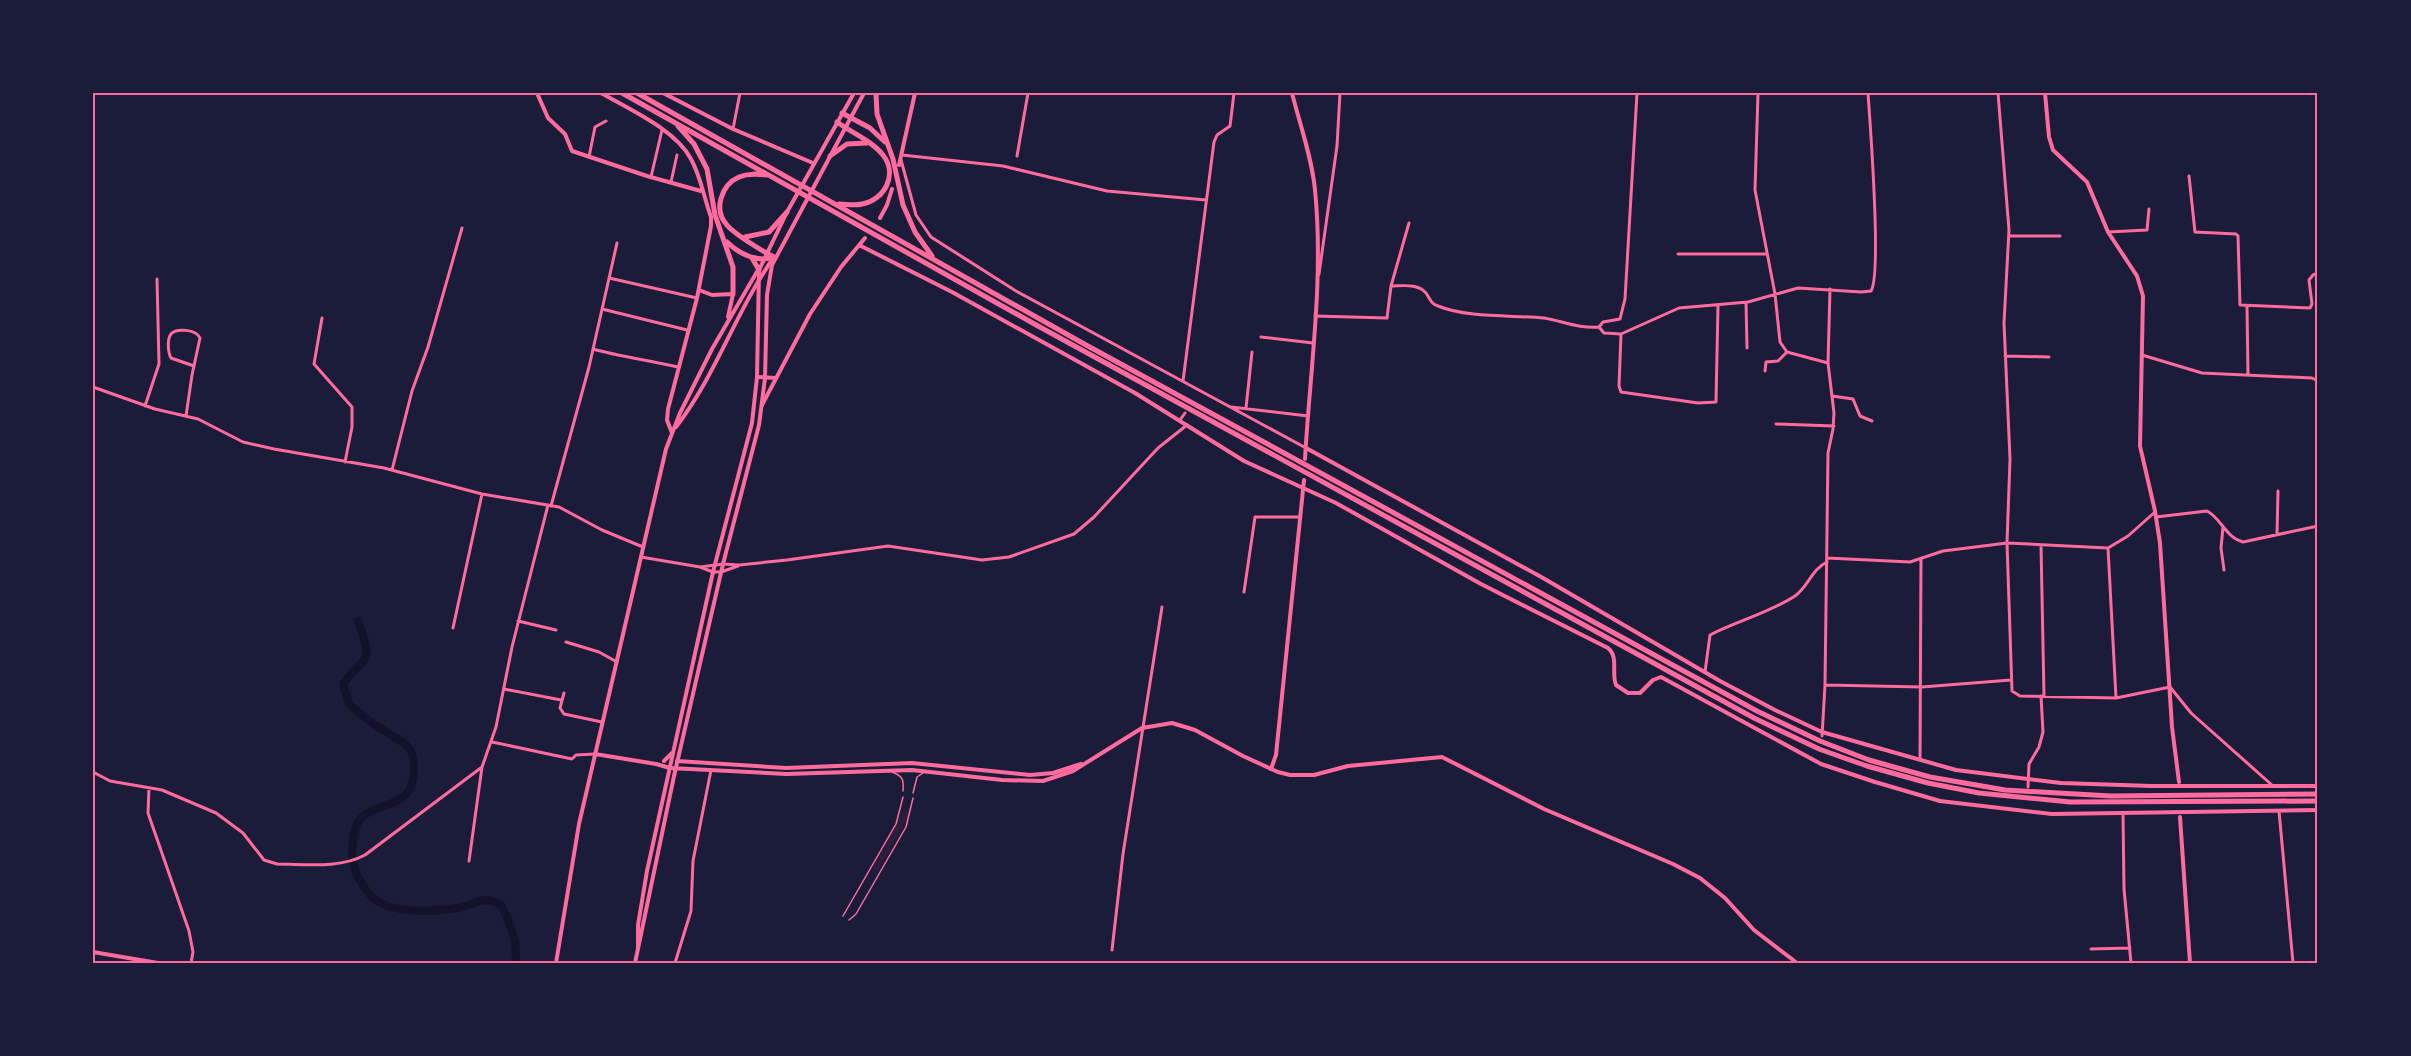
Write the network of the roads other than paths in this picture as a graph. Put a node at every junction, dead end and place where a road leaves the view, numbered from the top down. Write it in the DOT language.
graph roads {
  1 [pos="537,93"];
  2 [pos="600,93"];
  3 [pos="622,93"];
  4 [pos="637,93"];
  5 [pos="663,93"];
  6 [pos="740,93"];
  7 [pos="854,93"];
  8 [pos="864,93"];
  9 [pos="876,93"];
  10 [pos="915,93"];
  11 [pos="1028,93"];
  12 [pos="1234,93"];
  13 [pos="1292,93"];
  14 [pos="1340,93"];
  15 [pos="1637,93"];
  16 [pos="1647,93"];
  17 [pos="1672,93"];
  18 [pos="1758,93"];
  19 [pos="1868,93"];
  20 [pos="1998,93"];
  21 [pos="2045,93"];
  22 [pos="842,113"];
  23 [pos="850,117"];
  24 [pos="606,121"];
  25 [pos="675,122"];
  26 [pos="837,122"];
  27 [pos="844,127"];
  28 [pos="733,129"];
  29 [pos="662,130"];
  30 [pos="868,143"];
  31 [pos="889,148"];
  32 [pos="677,155"];
  33 [pos="830,156"];
  34 [pos="1017,156"];
  35 [pos="589,157"];
  36 [pos="900,160"];
  37 [pos="813,163"];
  38 [pos="769,175"];
  39 [pos="2189,176"];
  40 [pos="651,177"];
  41 [pos="670,182"];
  42 [pos="892,189"];
  43 [pos="701,191"];
  44 [pos="1206,200"];
  45 [pos="834,203"];
  46 [pos="2149,209"];
  47 [pos="787,212"];
  48 [pos="880,218"];
  49 [pos="1409,224"];
  50 [pos="462,228"];
  51 [pos="2108,232"];
  52 [pos="2009,236"];
  53 [pos="2061,236"];
  54 [pos="744,237"];
  55 [pos="723,238"];
  56 [pos="865,238"];
  57 [pos="617,243"];
  58 [pos="859,245"];
  59 [pos="1678,254"];
  60 [pos="1767,254"];
  61 [pos="766,256"];
  62 [pos="750,257"];
  63 [pos="774,257"];
  64 [pos="935,260"];
  65 [pos="759,270"];
  66 [pos="2318,273"];
  67 [pos="609,278"];
  68 [pos="760,278"];
  69 [pos="157,279"];
  70 [pos="1317,285"];
  71 [pos="1391,286"];
  72 [pos="1830,289"];
  73 [pos="699,290"];
  74 [pos="733,294"];
  75 [pos="1775,294"];
  76 [pos="697,298"];
  77 [pos="1746,302"];
  78 [pos="1718,306"];
  79 [pos="2247,307"];
  80 [pos="602,309"];
  81 [pos="1315,316"];
  82 [pos="322,318"];
  83 [pos="726,322"];
  84 [pos="1599,327"];
  85 [pos="687,330"];
  86 [pos="1621,334"];
  87 [pos="1261,337"];
  88 [pos="1313,343"];
  89 [pos="1747,348"];
  90 [pos="593,350"];
  91 [pos="1252,352"];
  92 [pos="1786,352"];
  93 [pos="2142,355"];
  94 [pos="2005,356"];
  95 [pos="2049,357"];
  96 [pos="1828,363"];
  97 [pos="194,366"];
  98 [pos="678,367"];
  99 [pos="1765,370"];
  100 [pos="2248,375"];
  101 [pos="757,377"];
  102 [pos="765,378"];
  103 [pos="776,378"];
  104 [pos="1183,381"];
  105 [pos="2318,381"];
  106 [pos="93,387"];
  107 [pos="1195,388"];
  108 [pos="1193,396"];
  109 [pos="1832,396"];
  110 [pos="762,405"];
  111 [pos="145,406"];
  112 [pos="1229,407"];
  113 [pos="1246,408"];
  114 [pos="1185,413"];
  115 [pos="186,416"];
  116 [pos="1308,416"];
  117 [pos="1180,420"];
  118 [pos="1872,421"];
  119 [pos="1776,424"];
  120 [pos="1186,425"];
  121 [pos="1834,426"];
  122 [pos="672,433"];
  123 [pos="1306,448"];
  124 [pos="1305,459"];
  125 [pos="345,462"];
  126 [pos="392,470"];
  127 [pos="1304,480"];
  128 [pos="1303,487"];
  129 [pos="2278,491"];
  130 [pos="483,494"];
  131 [pos="550,505"];
  132 [pos="2156,514"];
  133 [pos="1301,518"];
  134 [pos="2318,526"];
  135 [pos="2223,527"];
  136 [pos="2277,535"];
  137 [pos="2007,543"];
  138 [pos="2041,544"];
  139 [pos="644,547"];
  140 [pos="2108,548"];
  141 [pos="641,557"];
  142 [pos="1921,558"];
  143 [pos="1827,560"];
  144 [pos="715,564"];
  145 [pos="723,564"];
  146 [pos="740,565"];
  147 [pos="700,567"];
  148 [pos="2224,570"];
  149 [pos="713,572"];
  150 [pos="722,572"];
  151 [pos="1244,592"];
  152 [pos="1162,607"];
  153 [pos="518,621"];
  154 [pos="453,628"];
  155 [pos="556,630"];
  156 [pos="566,642"];
  157 [pos="1615,642"];
  158 [pos="1620,652"];
  159 [pos="617,662"];
  160 [pos="1668,671"];
  161 [pos="1656,672"];
  162 [pos="1705,672"];
  163 [pos="2011,680"];
  164 [pos="1826,685"];
  165 [pos="1922,687"];
  166 [pos="2170,687"];
  167 [pos="504,689"];
  168 [pos="564,693"];
  169 [pos="2043,696"];
  170 [pos="2116,698"];
  171 [pos="562,700"];
  172 [pos="604,722"];
  173 [pos="1142,728"];
  174 [pos="1822,734"];
  175 [pos="492,742"];
  176 [pos="674,750"];
  177 [pos="681,751"];
  178 [pos="595,754"];
  179 [pos="1821,757"];
  180 [pos="664,761"];
  181 [pos="672,761"];
  182 [pos="1090,761"];
  183 [pos="1920,761"];
  184 [pos="678,762"];
  185 [pos="690,763"];
  186 [pos="656,764"];
  187 [pos="1821,764"];
  188 [pos="482,767"];
  189 [pos="670,768"];
  190 [pos="677,768"];
  191 [pos="1271,769"];
  192 [pos="711,770"];
  193 [pos="888,771"];
  194 [pos="926,771"];
  195 [pos="93,772"];
  196 [pos="2028,779"];
  197 [pos="2179,782"];
  198 [pos="2273,786"];
  199 [pos="2318,786"];
  200 [pos="2028,787"];
  201 [pos="149,788"];
  202 [pos="903,791"];
  203 [pos="913,793"];
  204 [pos="2318,794"];
  205 [pos="903,797"];
  206 [pos="913,798"];
  207 [pos="2318,801"];
  208 [pos="2026,806"];
  209 [pos="2318,810"];
  210 [pos="2279,811"];
  211 [pos="2025,813"];
  212 [pos="2122,814"];
  213 [pos="2180,817"];
  214 [pos="469,861"];
  215 [pos="843,916"];
  216 [pos="849,920"];
  217 [pos="2130,948"];
  218 [pos="638,949"];
  219 [pos="2091,949"];
  220 [pos="1112,950"];
  221 [pos="93,952"];
  222 [pos="158,963"];
  223 [pos="191,963"];
  224 [pos="556,963"];
  225 [pos="635,963"];
  226 [pos="675,963"];
  227 [pos="1797,963"];
  228 [pos="2131,963"];
  229 [pos="2190,963"];
  230 [pos="2293,963"];
  1 -- 35 [label="street"];
  2 -- 29 [label="street"];
  3 -- 25 [label="highway"];
  4 -- 45 [label="highway"];
  5 -- 28 [label="street"];
  6 -- 28 [label="street"];
  7 -- 22 [label="street"];
  8 -- 23 [label="street"];
  9 -- 31 [label="highway"];
  10 -- 36 [label="street"];
  11 -- 34 [label="street"];
  12 -- 44 [label="street"];
  13 -- 70 [label="street"];
  14 -- 70 [label="street"];
  15 -- 84 [label="street"];
  16 -- 17 [label="street"];
  18 -- 60 [label="street"];
  19 -- 72 [label="street"];
  20 -- 52 [label="street"];
  21 -- 51 [label="street"];
  22 -- 23 [label="highway"];
  22 -- 26 [label="street"];
  23 -- 27 [label="street"];
  23 -- 31 [label="highway"];
  24 -- 35 [label="street"];
  25 -- 38 [label="highway"];
  25 -- 55 [label="highway"];
  26 -- 27 [label="highway"];
  26 -- 37 [label="street"];
  27 -- 30 [label="highway"];
  27 -- 33 [label="street"];
  28 -- 37 [label="street"];
  29 -- 40 [label="street"];
  29 -- 43 [label="street"];
  30 -- 33 [label="highway"];
  30 -- 45 [label="highway"];
  31 -- 64 [label="highway"];
  32 -- 41 [label="street"];
  33 -- 63 [label="street"];
  35 -- 40 [label="street"];
  36 -- 44 [label="street"];
  36 -- 104 [label="street"];
  37 -- 47 [label="street"];
  38 -- 54 [label="highway"];
  38 -- 157 [label="highway"];
  39 -- 79 [label="street"];
  40 -- 41 [label="street"];
  41 -- 43 [label="street"];
  42 -- 48 [label="street"];
  43 -- 73 [label="street"];
  44 -- 104 [label="street"];
  45 -- 64 [label="highway"];
  46 -- 51 [label="street"];
  47 -- 54 [label="highway"];
  47 -- 61 [label="street"];
  49 -- 71 [label="street"];
  50 -- 126 [label="street"];
  51 -- 93 [label="street"];
  52 -- 53 [label="street"];
  52 -- 94 [label="street"];
  54 -- 61 [label="highway"];
  55 -- 62 [label="highway"];
  55 -- 74 [label="highway"];
  56 -- 58 [label="street"];
  57 -- 67 [label="street"];
  58 -- 103 [label="street"];
  58 -- 117 [label="street"];
  59 -- 60 [label="street"];
  60 -- 75 [label="street"];
  61 -- 62 [label="highway"];
  61 -- 63 [label="highway"];
  61 -- 65 [label="street"];
  62 -- 65 [label="highway"];
  63 -- 68 [label="street"];
  63 -- 102 [label="street"];
  64 -- 204 [label="highway"];
  65 -- 68 [label="street"];
  65 -- 83 [label="street"];
  66 -- 79 [label="street"];
  67 -- 76 [label="street"];
  67 -- 80 [label="street"];
  68 -- 101 [label="street"];
  68 -- 122 [label="street"];
  69 -- 111 [label="street"];
  70 -- 81 [label="street"];
  71 -- 81 [label="street"];
  71 -- 84 [label="street"];
  72 -- 75 [label="street"];
  72 -- 96 [label="street"];
  73 -- 74 [label="street"];
  73 -- 76 [label="street"];
  74 -- 83 [label="street"];
  75 -- 77 [label="street"];
  75 -- 92 [label="street"];
  76 -- 85 [label="street"];
  77 -- 78 [label="street"];
  77 -- 89 [label="street"];
  78 -- 86 [label="street"];
  78 -- 86 [label="street"];
  79 -- 100 [label="street"];
  80 -- 85 [label="street"];
  80 -- 90 [label="street"];
  81 -- 88 [label="street"];
  82 -- 125 [label="street"];
  83 -- 122 [label="street"];
  84 -- 86 [label="street"];
  85 -- 98 [label="street"];
  87 -- 88 [label="street"];
  88 -- 116 [label="street"];
  90 -- 98 [label="street"];
  90 -- 131 [label="street"];
  91 -- 113 [label="street"];
  92 -- 96 [label="street"];
  92 -- 99 [label="street"];
  93 -- 100 [label="street"];
  93 -- 132 [label="street"];
  94 -- 95 [label="street"];
  94 -- 137 [label="street"];
  96 -- 109 [label="street"];
  97 -- 97 [label="street"];
  97 -- 115 [label="street"];
  98 -- 122 [label="street"];
  100 -- 105 [label="street"];
  101 -- 102 [label="street"];
  101 -- 144 [label="street"];
  102 -- 103 [label="street"];
  102 -- 110 [label="street"];
  103 -- 110 [label="street"];
  104 -- 107 [label="street"];
  106 -- 111 [label="street"];
  107 -- 108 [label="street"];
  107 -- 112 [label="street"];
  109 -- 118 [label="street"];
  109 -- 121 [label="street"];
  110 -- 145 [label="street"];
  111 -- 115 [label="street"];
  112 -- 113 [label="street"];
  112 -- 123 [label="street"];
  113 -- 116 [label="street"];
  114 -- 117 [label="street"];
  115 -- 125 [label="street"];
  116 -- 123 [label="street"];
  117 -- 120 [label="street"];
  119 -- 121 [label="street"];
  120 -- 128 [label="street"];
  120 -- 146 [label="street"];
  121 -- 143 [label="street"];
  122 -- 139 [label="street"];
  123 -- 124 [label="street"];
  123 -- 162 [label="street"];
  125 -- 126 [label="street"];
  126 -- 130 [label="street"];
  127 -- 128 [label="street"];
  128 -- 133 [label="street"];
  128 -- 187 [label="street"];
  129 -- 136 [label="street"];
  130 -- 131 [label="street"];
  130 -- 154 [label="street"];
  131 -- 139 [label="street"];
  131 -- 153 [label="street"];
  132 -- 135 [label="street"];
  132 -- 140 [label="street"];
  132 -- 166 [label="street"];
  133 -- 151 [label="street"];
  133 -- 191 [label="street"];
  134 -- 136 [label="street"];
  135 -- 136 [label="street"];
  135 -- 148 [label="street"];
  137 -- 138 [label="street"];
  137 -- 142 [label="street"];
  137 -- 163 [label="street"];
  138 -- 140 [label="street"];
  138 -- 169 [label="street"];
  139 -- 141 [label="street"];
  140 -- 170 [label="street"];
  141 -- 147 [label="street"];
  141 -- 159 [label="street"];
  142 -- 143 [label="street"];
  142 -- 165 [label="street"];
  143 -- 162 [label="street"];
  143 -- 164 [label="street"];
  144 -- 145 [label="street"];
  144 -- 147 [label="street"];
  144 -- 149 [label="street"];
  145 -- 146 [label="street"];
  145 -- 150 [label="street"];
  146 -- 150 [label="street"];
  147 -- 149 [label="street"];
  149 -- 150 [label="street"];
  149 -- 176 [label="street"];
  150 -- 177 [label="street"];
  152 -- 173 [label="street"];
  153 -- 155 [label="street"];
  153 -- 167 [label="street"];
  156 -- 159 [label="street"];
  157 -- 158 [label="highway"];
  157 -- 160 [label="highway"];
  159 -- 172 [label="street"];
  160 -- 161 [label="highway"];
  160 -- 207 [label="highway"];
  162 -- 174 [label="street"];
  163 -- 165 [label="street"];
  163 -- 169 [label="street"];
  164 -- 165 [label="street"];
  164 -- 174 [label="street"];
  165 -- 183 [label="street"];
  166 -- 170 [label="street"];
  166 -- 197 [label="street"];
  166 -- 198 [label="street"];
  167 -- 171 [label="street"];
  167 -- 175 [label="street"];
  168 -- 171 [label="street"];
  169 -- 170 [label="street"];
  169 -- 196 [label="street"];
  171 -- 172 [label="street"];
  172 -- 178 [label="street"];
  173 -- 182 [label="street"];
  173 -- 191 [label="street"];
  173 -- 220 [label="street"];
  174 -- 183 [label="street"];
  175 -- 178 [label="street"];
  175 -- 188 [label="street"];
  176 -- 180 [label="street"];
  176 -- 181 [label="street"];
  177 -- 184 [label="street"];
  177 -- 185 [label="street"];
  178 -- 186 [label="street"];
  178 -- 224 [label="street"];
  179 -- 187 [label="street"];
  180 -- 181 [label="street"];
  180 -- 186 [label="street"];
  181 -- 184 [label="street"];
  181 -- 189 [label="street"];
  182 -- 185 [label="street"];
  182 -- 194 [label="street"];
  183 -- 196 [label="street"];
  184 -- 185 [label="street"];
  184 -- 190 [label="street"];
  186 -- 189 [label="street"];
  187 -- 211 [label="street"];
  188 -- 201 [label="street"];
  188 -- 214 [label="street"];
  189 -- 190 [label="street"];
  189 -- 218 [label="street"];
  190 -- 192 [label="street"];
  190 -- 218 [label="street"];
  191 -- 227 [label="street"];
  192 -- 193 [label="street"];
  192 -- 226 [label="street"];
  193 -- 194 [label="street"];
  193 -- 202 [label="lane"];
  194 -- 203 [label="lane"];
  195 -- 201 [label="street"];
  196 -- 198 [label="street"];
  196 -- 200 [label="street"];
  198 -- 199 [label="street"];
  201 -- 223 [label="street"];
  205 -- 215 [label="lane"];
  206 -- 216 [label="lane"];
  208 -- 211 [label="street"];
  209 -- 210 [label="street"];
  210 -- 212 [label="street"];
  210 -- 230 [label="street"];
  211 -- 212 [label="street"];
  212 -- 217 [label="street"];
  213 -- 229 [label="street"];
  217 -- 219 [label="street"];
  217 -- 228 [label="street"];
  218 -- 225 [label="street"];
  221 -- 222 [label="street"];
}
